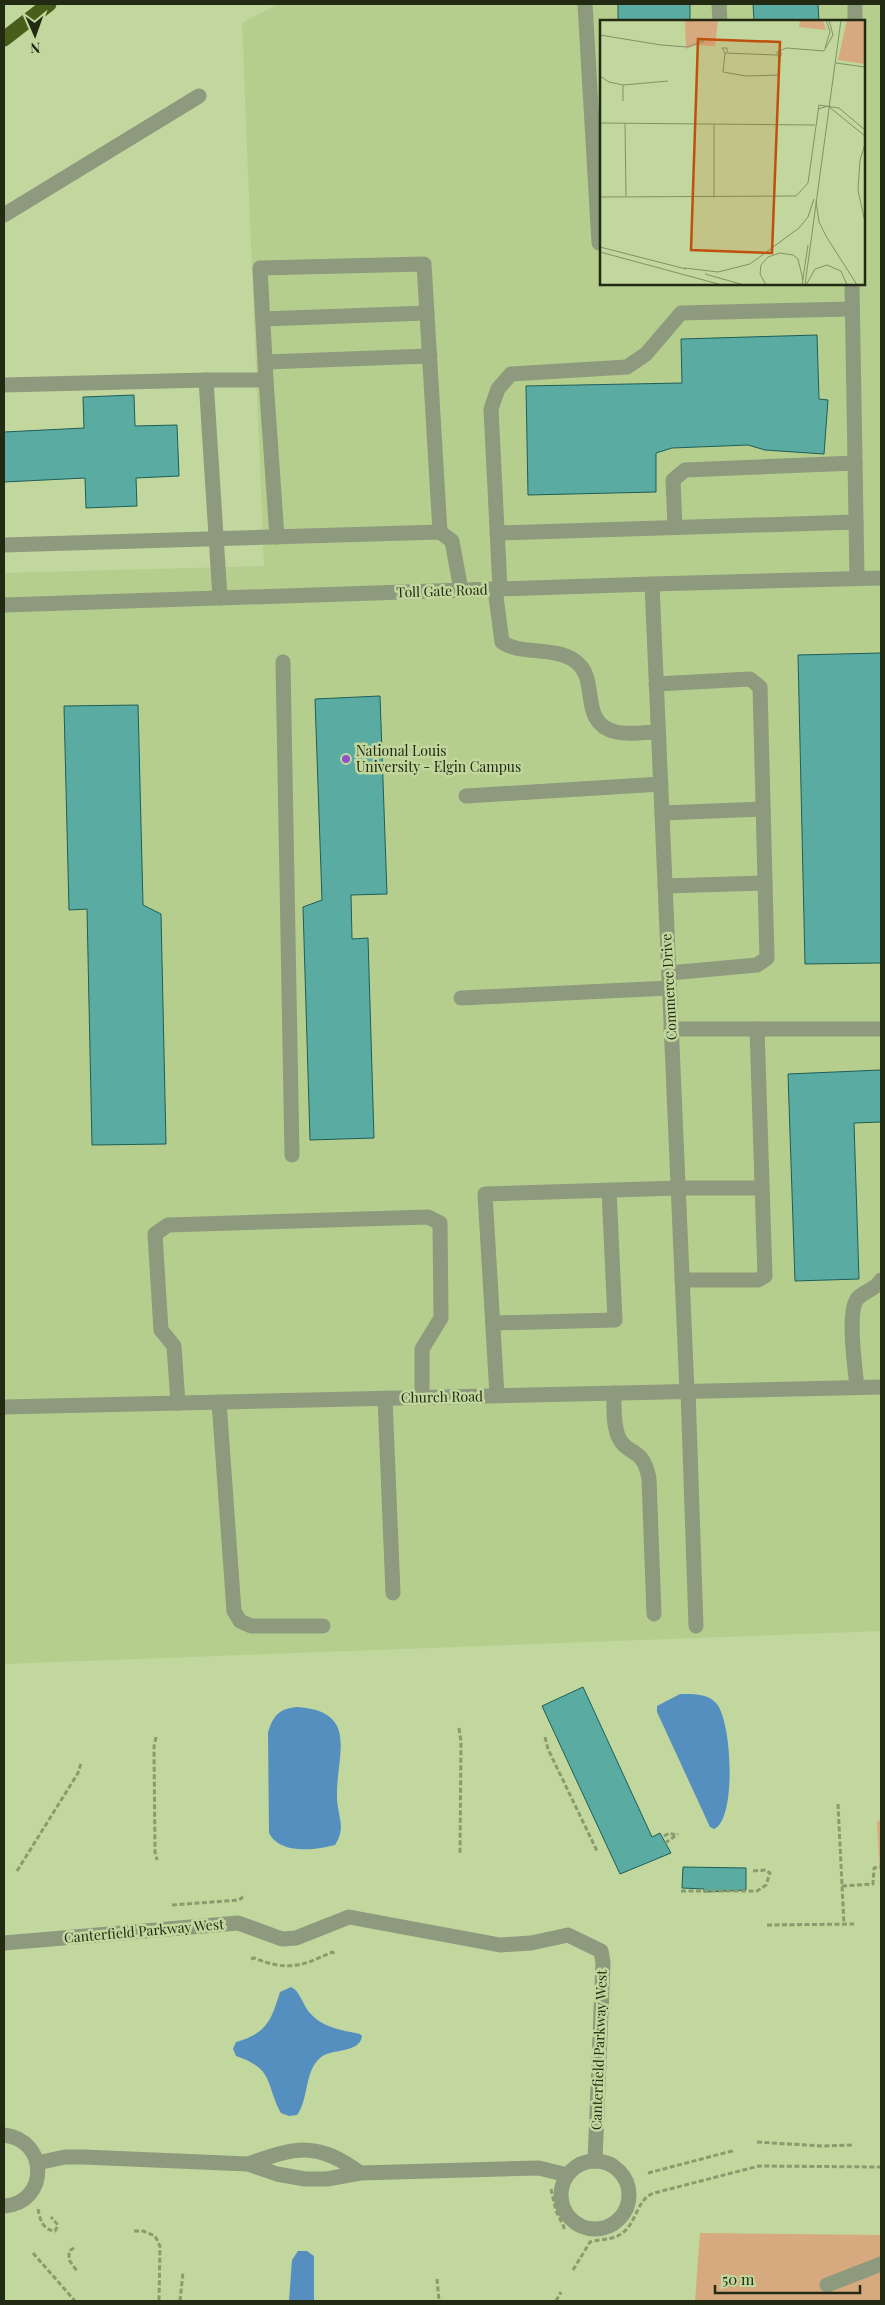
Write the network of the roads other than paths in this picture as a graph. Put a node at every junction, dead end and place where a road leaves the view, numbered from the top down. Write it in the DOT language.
graph roads {
  1 [pos="49,4"];
  2 [pos="585,4"];
  3 [pos="719,4"];
  4 [pos="855,4"];
  5 [pos="720,20"];
  6 [pos="855,20"];
  7 [pos="4,39"];
  8 [pos="199,96"];
  9 [pos="4,215"];
  10 [pos="600,243"];
  11 [pos="852,285"];
  12 [pos="852,309"];
  13 [pos="427,313"];
  14 [pos="263,319"];
  15 [pos="430,356"];
  16 [pos="265,362"];
  17 [pos="206,380"];
  18 [pos="266,380"];
  19 [pos="4,385"];
  20 [pos="855,463"];
  21 [pos="856,522"];
  22 [pos="674,527"];
  23 [pos="440,532"];
  24 [pos="497,533"];
  25 [pos="277,537"];
  26 [pos="216,539"];
  27 [pos="4,545"];
  28 [pos="856,578"];
  29 [pos="881,578"];
  30 [pos="652,584"];
  31 [pos="498,589"];
  32 [pos="461,590"];
  33 [pos="220,598"];
  34 [pos="4,605"];
  35 [pos="283,662"];
  36 [pos="656,684"];
  37 [pos="658,732"];
  38 [pos="660,784"];
  39 [pos="466,796"];
  40 [pos="763,809"];
  41 [pos="662,813"];
  42 [pos="765,883"];
  43 [pos="665,886"];
  44 [pos="669,981"];
  45 [pos="460,998"];
  46 [pos="671,1029"];
  47 [pos="757,1029"];
  48 [pos="881,1029"];
  49 [pos="292,1155"];
  50 [pos="679,1188"];
  51 [pos="762,1188"];
  52 [pos="609,1190"];
  53 [pos="682,1280"];
  54 [pos="881,1280"];
  55 [pos="493,1323"];
  56 [pos="856,1387"];
  57 [pos="881,1387"];
  58 [pos="687,1391"];
  59 [pos="614,1393"];
  60 [pos="497,1395"];
  61 [pos="422,1397"];
  62 [pos="386,1398"];
  63 [pos="219,1402"];
  64 [pos="178,1403"];
  65 [pos="4,1407"];
  66 [pos="393,1593"];
  67 [pos="654,1614"];
  68 [pos="323,1626"];
  69 [pos="696,1626"];
  70 [pos="4,1943"];
  71 [pos="4,2135"];
  72 [pos="595,2161"];
  73 [pos="37,2163"];
  74 [pos="248,2164"];
  75 [pos="360,2173"];
  76 [pos="567,2175"];
  77 [pos="4,2206"];
  78 [pos="881,2264"];
  79 [pos="827,2285"];
  1 -- 7 [label="highway"];
  2 -- 10 [label="street"];
  3 -- 5 [label="street"];
  4 -- 6 [label="street"];
  8 -- 9 [label="street"];
  11 -- 12 [label="street"];
  12 -- 20 [label="street"];
  12 -- 24 [label="street"];
  13 -- 14 [label="street"];
  13 -- 14 [label="street"];
  13 -- 15 [label="street"];
  14 -- 16 [label="street"];
  15 -- 16 [label="street"];
  15 -- 23 [label="street"];
  16 -- 18 [label="street"];
  17 -- 18 [label="street"];
  17 -- 19 [label="street"];
  17 -- 26 [label="street"];
  18 -- 25 [label="street"];
  20 -- 21 [label="street"];
  20 -- 22 [label="street"];
  21 -- 22 [label="street"];
  21 -- 28 [label="street"];
  22 -- 24 [label="street"];
  23 -- 25 [label="street"];
  23 -- 32 [label="street"];
  24 -- 31 [label="street"];
  25 -- 26 [label="street"];
  26 -- 27 [label="street"];
  26 -- 33 [label="street"];
  28 -- 29 [label="street, Toll Gate Road"];
  28 -- 30 [label="street, Toll Gate Road"];
  30 -- 31 [label="street, Toll Gate Road"];
  30 -- 36 [label="street, Commerce Drive"];
  31 -- 32 [label="street, Toll Gate Road"];
  31 -- 37 [label="street"];
  32 -- 33 [label="street, Toll Gate Road"];
  33 -- 34 [label="street, Toll Gate Road"];
  35 -- 49 [label="street"];
  36 -- 37 [label="street, Commerce Drive"];
  36 -- 40 [label="street"];
  37 -- 38 [label="street, Commerce Drive"];
  38 -- 39 [label="street"];
  38 -- 41 [label="street, Commerce Drive"];
  40 -- 41 [label="street"];
  40 -- 42 [label="street"];
  41 -- 43 [label="street, Commerce Drive"];
  42 -- 43 [label="street"];
  42 -- 44 [label="street"];
  43 -- 44 [label="street, Commerce Drive"];
  44 -- 45 [label="street"];
  44 -- 46 [label="street, Commerce Drive"];
  46 -- 47 [label="street"];
  46 -- 50 [label="street, Commerce Drive"];
  47 -- 48 [label="street"];
  47 -- 51 [label="street"];
  50 -- 51 [label="street"];
  50 -- 52 [label="street"];
  50 -- 53 [label="street, Commerce Drive"];
  51 -- 53 [label="street"];
  52 -- 55 [label="street"];
  52 -- 55 [label="street"];
  53 -- 58 [label="street, Commerce Drive"];
  54 -- 56 [label="street"];
  55 -- 60 [label="street"];
  56 -- 57 [label="street, Church Road"];
  56 -- 58 [label="street, Church Road"];
  58 -- 59 [label="street, Church Road"];
  58 -- 69 [label="street, Commerce Drive"];
  59 -- 60 [label="street, Church Road"];
  59 -- 67 [label="street"];
  60 -- 61 [label="street, Church Road"];
  61 -- 62 [label="street, Church Road"];
  61 -- 64 [label="street"];
  62 -- 63 [label="street, Church Road"];
  62 -- 66 [label="street"];
  63 -- 64 [label="street, Church Road"];
  63 -- 68 [label="street"];
  64 -- 65 [label="street, Church Road"];
  70 -- 72 [label="street, Canterfield Parkway West"];
  71 -- 73 [label="street"];
  72 -- 76 [label="street"];
  72 -- 76 [label="street"];
  73 -- 74 [label="street"];
  73 -- 77 [label="street"];
  74 -- 75 [label="street"];
  74 -- 75 [label="street"];
  75 -- 76 [label="street"];
  78 -- 79 [label="street"];
}
